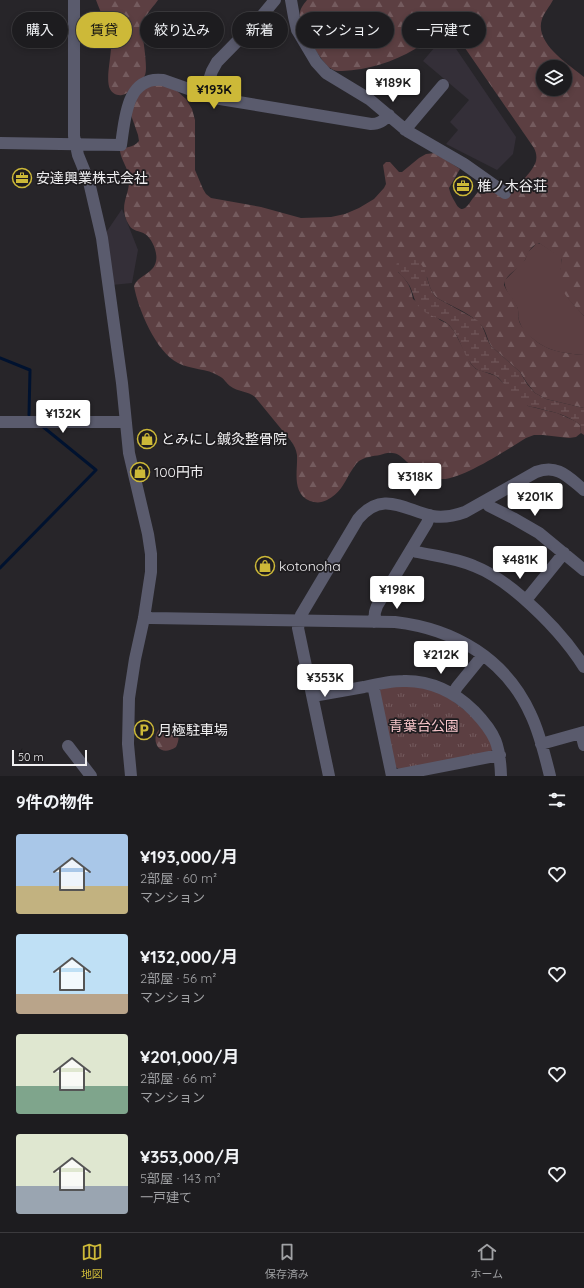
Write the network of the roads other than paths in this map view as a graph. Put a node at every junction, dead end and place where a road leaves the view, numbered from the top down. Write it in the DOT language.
graph roads {
  1 [pos="74,0"];
  2 [pos="275,0"];
  3 [pos="291,0"];
  4 [pos="443,85"];
  5 [pos="204,95"];
  6 [pos="389,115"];
  7 [pos="405,130"];
  8 [pos="0,143"];
  9 [pos="75,145"];
  10 [pos="505,193"];
  11 [pos="0,422"];
  12 [pos="126,422"];
  13 [pos="584,490"];
  14 [pos="486,500"];
  15 [pos="430,515"];
  16 [pos="412,549"];
  17 [pos="564,553"];
  18 [pos="584,570"];
  19 [pos="526,600"];
  20 [pos="144,617"];
  21 [pos="300,620"];
  22 [pos="374,622"];
  23 [pos="483,655"];
  24 [pos="584,668"];
  25 [pos="373,685"];
  26 [pos="453,694"];
  27 [pos="313,696"];
  28 [pos="582,733"];
  29 [pos="541,744"];
  30 [pos="584,745"];
  31 [pos="68,746"];
  32 [pos="500,755"];
  33 [pos="91,776"];
  34 [pos="130,776"];
  35 [pos="329,776"];
  36 [pos="392,776"];
  37 [pos="501,776"];
  38 [pos="550,776"];
  1 -- 9 [label="street"];
  2 -- 5 [label="street"];
  3 -- 6 [label="street"];
  4 -- 7 [label="street"];
  5 -- 6 [label="street"];
  5 -- 9 [label="street"];
  6 -- 7 [label="street"];
  7 -- 10 [label="street"];
  8 -- 9 [label="street"];
  9 -- 12 [label="street"];
  11 -- 12 [label="street"];
  12 -- 20 [label="street"];
  13 -- 14 [label="street"];
  14 -- 15 [label="street"];
  14 -- 17 [label="street"];
  15 -- 16 [label="street"];
  15 -- 21 [label="street"];
  16 -- 19 [label="street"];
  16 -- 22 [label="street"];
  17 -- 18 [label="street"];
  17 -- 19 [label="street"];
  19 -- 24 [label="street"];
  20 -- 21 [label="street"];
  20 -- 34 [label="street"];
  21 -- 22 [label="street"];
  21 -- 27 [label="street"];
  22 -- 23 [label="street"];
  23 -- 26 [label="street"];
  23 -- 29 [label="street"];
  25 -- 26 [label="street"];
  25 -- 27 [label="street"];
  25 -- 36 [label="street"];
  26 -- 32 [label="street"];
  27 -- 35 [label="street"];
  28 -- 29 [label="street"];
  28 -- 30 [label="street"];
  29 -- 38 [label="street"];
  31 -- 33 [label="street"];
  32 -- 36 [label="street"];
  32 -- 37 [label="street"];
}
